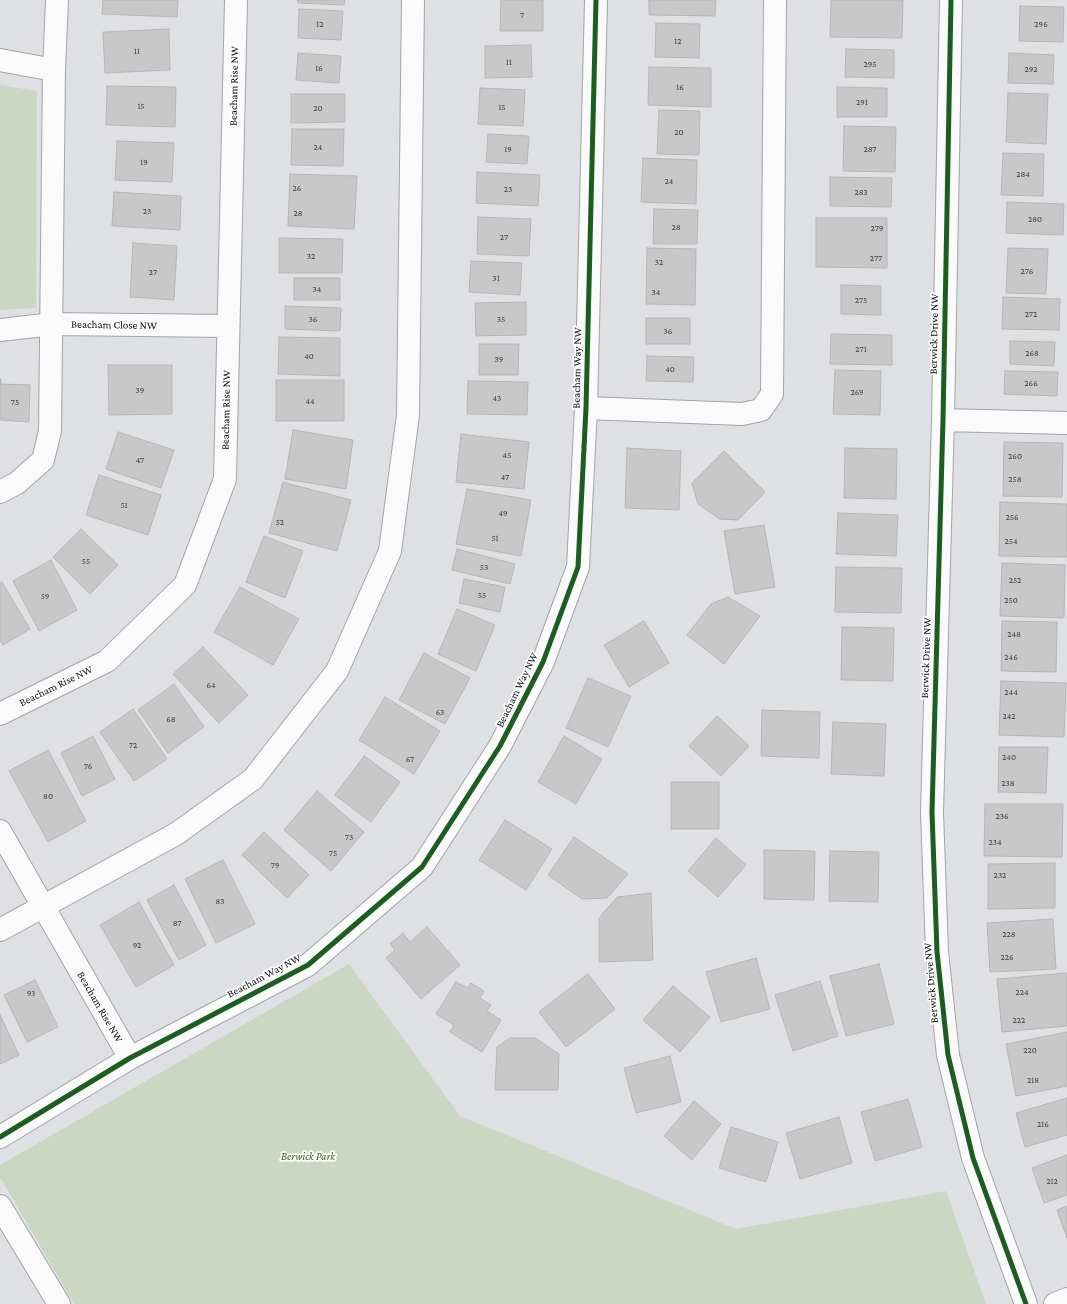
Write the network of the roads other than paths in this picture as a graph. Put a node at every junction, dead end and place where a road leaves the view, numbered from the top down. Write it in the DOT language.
graph roads {
  1 [pos="57,0"];
  2 [pos="236,0"];
  3 [pos="413,0"];
  4 [pos="596,0"];
  5 [pos="775,0"];
  6 [pos="951,0"];
  7 [pos="0,60"];
  8 [pos="54,70"];
  9 [pos="52,324"];
  10 [pos="228,326"];
  11 [pos="0,330"];
  12 [pos="586,408"];
  13 [pos="943,420"];
  14 [pos="1067,423"];
  15 [pos="0,492"];
  16 [pos="0,714"];
  17 [pos="0,831"];
  18 [pos="42,907"];
  19 [pos="0,930"];
  20 [pos="130,1058"];
  21 [pos="0,1136"];
  22 [pos="0,1206"];
  23 [pos="1067,1299"];
  24 [pos="59,1304"];
  25 [pos="1026,1304"];
  26 [pos="1055,1304"];
  1 -- 8 [label="street"];
  2 -- 10 [label="street, Beacham Rise NW"];
  3 -- 18 [label="street"];
  4 -- 12 [label="street, Beacham Way NW"];
  5 -- 12 [label="street"];
  6 -- 13 [label="street, Berwick Drive NW"];
  7 -- 8 [label="street"];
  8 -- 9 [label="street"];
  9 -- 10 [label="street, Beacham Close NW"];
  9 -- 11 [label="street, Beacham Close NW"];
  9 -- 15 [label="street"];
  10 -- 16 [label="street, Beacham Rise NW"];
  12 -- 20 [label="street, Beacham Way NW"];
  13 -- 14 [label="street"];
  13 -- 25 [label="street, Berwick Drive NW"];
  17 -- 18 [label="street, Beacham Rise NW"];
  18 -- 19 [label="street"];
  18 -- 20 [label="street, Beacham Rise NW"];
  20 -- 21 [label="street, Beacham Way NW"];
  22 -- 24 [label="street"];
  23 -- 26 [label="street"];
}
